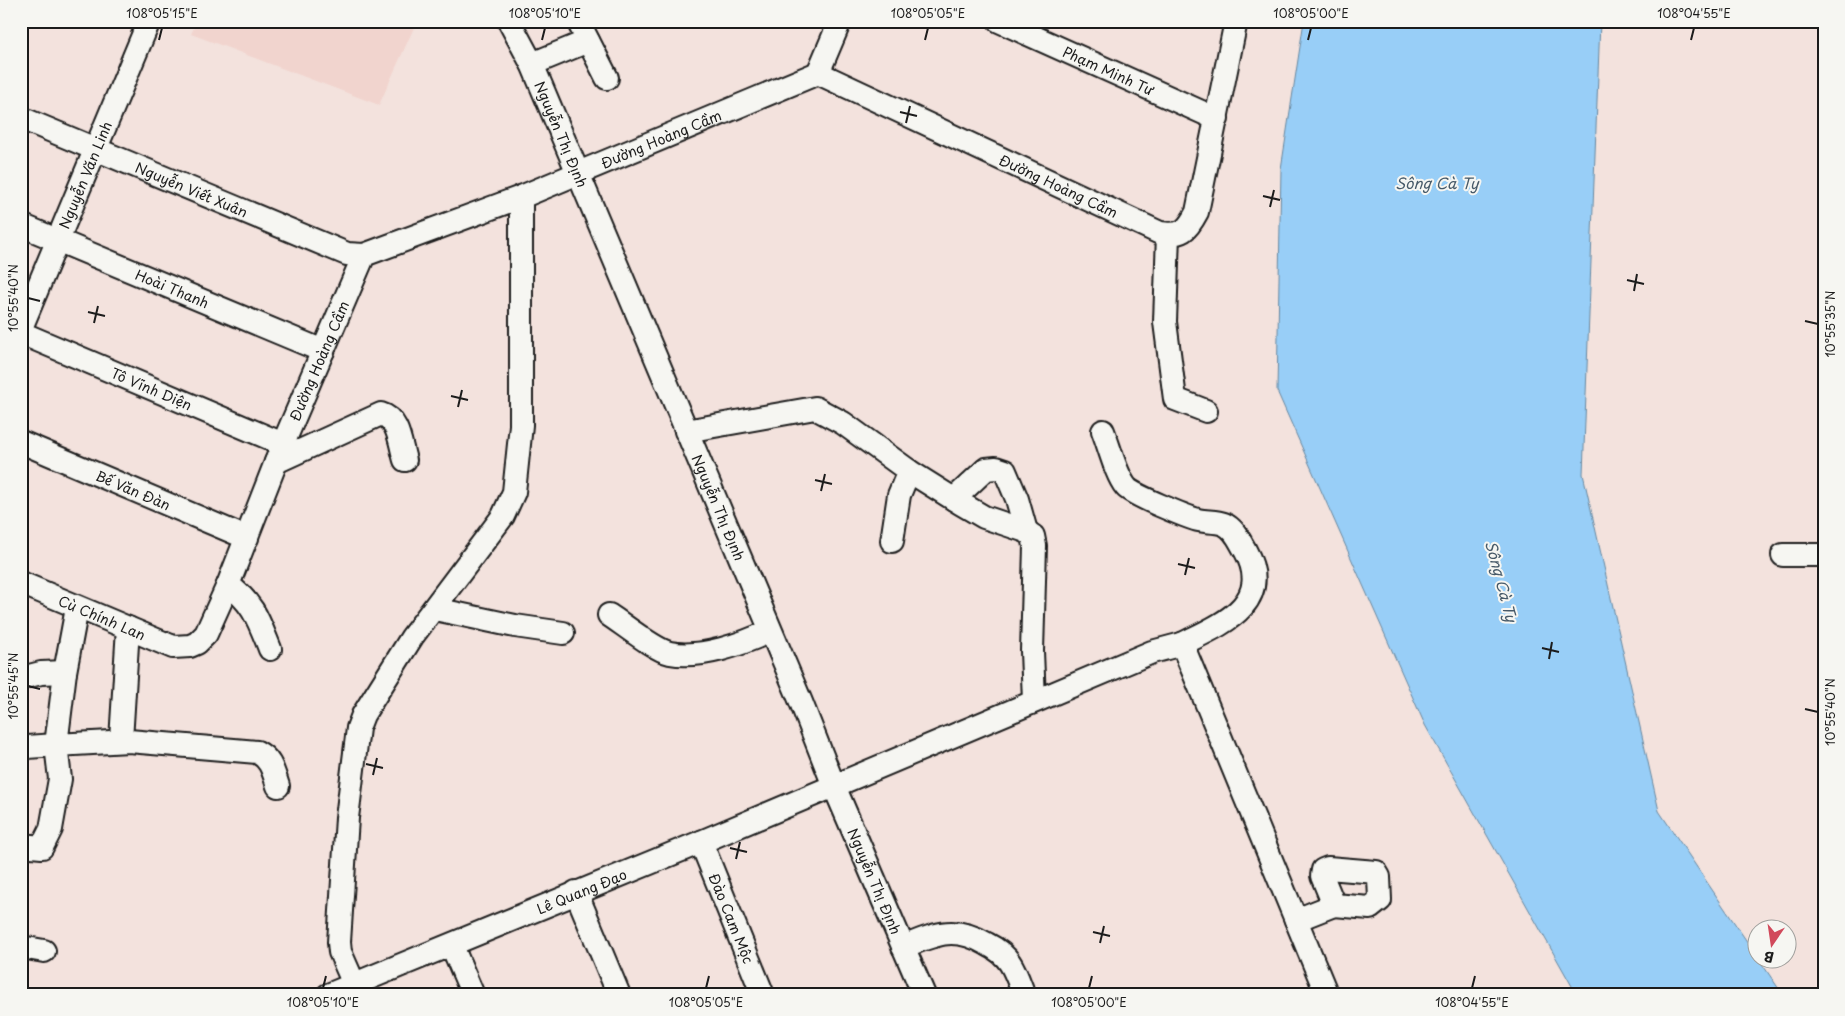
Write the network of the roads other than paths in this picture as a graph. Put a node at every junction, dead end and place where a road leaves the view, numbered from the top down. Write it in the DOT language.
graph roads {
  1 [pos="149,21"];
  2 [pos="509,21"];
  3 [pos="840,21"];
  4 [pos="999,21"];
  5 [pos="1236,21"];
  6 [pos="583,31"];
  7 [pos="532,64"];
  8 [pos="818,73"];
  9 [pos="607,78"];
  10 [pos="21,118"];
  11 [pos="1217,119"];
  12 [pos="96,151"];
  13 [pos="576,173"];
  14 [pos="521,197"];
  15 [pos="21,225"];
  16 [pos="1178,231"];
  17 [pos="57,241"];
  18 [pos="364,255"];
  19 [pos="21,328"];
  20 [pos="21,333"];
  21 [pos="323,352"];
  22 [pos="1206,411"];
  23 [pos="686,431"];
  24 [pos="1103,431"];
  25 [pos="21,442"];
  26 [pos="280,453"];
  27 [pos="405,460"];
  28 [pos="909,471"];
  29 [pos="954,499"];
  30 [pos="1026,531"];
  31 [pos="247,538"];
  32 [pos="892,542"];
  33 [pos="1783,555"];
  34 [pos="1824,555"];
  35 [pos="21,583"];
  36 [pos="228,585"];
  37 [pos="77,608"];
  38 [pos="435,609"];
  39 [pos="609,615"];
  40 [pos="128,628"];
  41 [pos="770,631"];
  42 [pos="563,633"];
  43 [pos="1182,644"];
  44 [pos="182,648"];
  45 [pos="270,650"];
  46 [pos="65,672"];
  47 [pos="21,678"];
  48 [pos="1034,701"];
  49 [pos="121,740"];
  50 [pos="56,745"];
  51 [pos="21,751"];
  52 [pos="278,786"];
  53 [pos="834,786"];
  54 [pos="701,842"];
  55 [pos="21,845"];
  56 [pos="576,892"];
  57 [pos="1334,905"];
  58 [pos="1296,920"];
  59 [pos="452,946"];
  60 [pos="21,947"];
  61 [pos="903,947"];
  62 [pos="44,951"];
  63 [pos="354,984"];
  64 [pos="328,995"];
  65 [pos="473,995"];
  66 [pos="619,995"];
  67 [pos="763,995"];
  68 [pos="924,995"];
  69 [pos="1024,995"];
  70 [pos="1327,995"];
  1 -- 12 [label="street, Nguyễn Văn Linh"];
  2 -- 7 [label="street, Nguyễn Thị Định"];
  3 -- 8 [label="street"];
  4 -- 11 [label="street, Phạm Minh Tư"];
  5 -- 11 [label="street"];
  6 -- 7 [label="street"];
  6 -- 9 [label="street"];
  7 -- 13 [label="street, Nguyễn Thị Định"];
  8 -- 13 [label="street, Đường Hoàng Cầm"];
  8 -- 16 [label="street, Đường Hoàng Cầm"];
  10 -- 12 [label="street, Nguyễn Viết Xuân"];
  11 -- 16 [label="street"];
  12 -- 17 [label="street, Nguyễn Văn Linh"];
  12 -- 18 [label="street, Nguyễn Viết Xuân"];
  13 -- 14 [label="street, Đường Hoàng Cầm"];
  13 -- 23 [label="street, Nguyễn Thị Định"];
  14 -- 18 [label="street, Đường Hoàng Cầm"];
  14 -- 38 [label="street"];
  15 -- 17 [label="street, Hoài Thanh"];
  16 -- 22 [label="street"];
  17 -- 19 [label="street, Nguyễn Văn Linh"];
  17 -- 21 [label="street, Hoài Thanh"];
  18 -- 21 [label="street, Đường Hoàng Cầm"];
  20 -- 26 [label="street, Tô Vĩnh Diện"];
  21 -- 26 [label="street, Đường Hoàng Cầm"];
  23 -- 28 [label="street"];
  23 -- 41 [label="street, Nguyễn Thị Định"];
  24 -- 43 [label="street, Lê Quang Đạo"];
  25 -- 31 [label="street, Bế Văn Đàn"];
  26 -- 27 [label="street"];
  26 -- 31 [label="street, Đường Hoàng Cầm"];
  28 -- 29 [label="street"];
  28 -- 32 [label="street"];
  29 -- 30 [label="street"];
  29 -- 30 [label="street"];
  30 -- 48 [label="street"];
  31 -- 36 [label="street, Đường Hoàng Cầm"];
  33 -- 34 [label="street"];
  35 -- 37 [label="street, Cù Chính Lan"];
  36 -- 44 [label="street, Đường Hoàng Cầm"];
  36 -- 45 [label="street"];
  37 -- 40 [label="street, Cù Chính Lan"];
  37 -- 46 [label="street"];
  38 -- 42 [label="street"];
  38 -- 63 [label="street"];
  39 -- 41 [label="street"];
  40 -- 44 [label="street, Cù Chính Lan"];
  40 -- 49 [label="street"];
  41 -- 53 [label="street, Nguyễn Thị Định"];
  43 -- 48 [label="street, Lê Quang Đạo"];
  43 -- 58 [label="street"];
  46 -- 47 [label="street"];
  46 -- 50 [label="street"];
  48 -- 53 [label="street, Lê Quang Đạo"];
  49 -- 50 [label="street"];
  49 -- 52 [label="street"];
  50 -- 51 [label="street"];
  50 -- 55 [label="street"];
  53 -- 54 [label="street, Lê Quang Đạo"];
  53 -- 61 [label="street, Nguyễn Thị Định"];
  54 -- 56 [label="street, Lê Quang Đạo"];
  54 -- 67 [label="street, Đào Cam Mộc"];
  56 -- 59 [label="street, Lê Quang Đạo"];
  56 -- 66 [label="street"];
  57 -- 58 [label="street"];
  58 -- 70 [label="street"];
  59 -- 63 [label="street, Lê Quang Đạo"];
  59 -- 65 [label="street"];
  60 -- 62 [label="street"];
  61 -- 68 [label="street, Nguyễn Thị Định"];
  61 -- 69 [label="street"];
  63 -- 64 [label="street, Lê Quang Đạo"];
}
